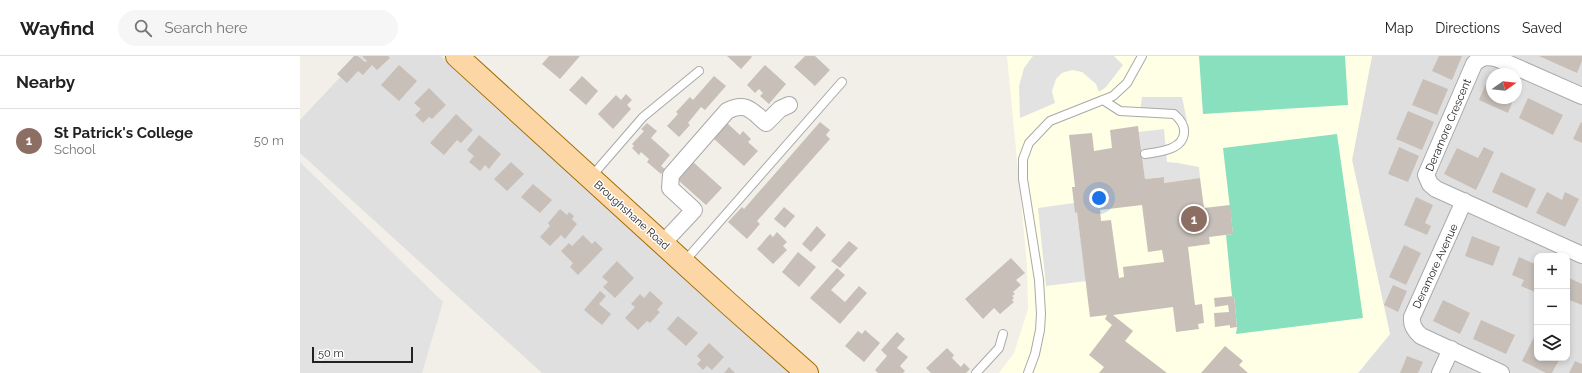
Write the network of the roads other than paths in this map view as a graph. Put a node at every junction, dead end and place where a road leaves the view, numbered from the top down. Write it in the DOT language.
graph roads {
  1 [pos="457,56"];
  2 [pos="1142,56"];
  3 [pos="1485,57"];
  4 [pos="699,72"];
  5 [pos="842,82"];
  6 [pos="1582,96"];
  7 [pos="1103,100"];
  8 [pos="789,105"];
  9 [pos="1145,154"];
  10 [pos="591,177"];
  11 [pos="1464,201"];
  12 [pos="663,243"];
  13 [pos="1582,255"];
  14 [pos="683,262"];
  15 [pos="1003,334"];
  16 [pos="1451,349"];
  17 [pos="807,373"];
  18 [pos="976,373"];
  19 [pos="1028,373"];
  20 [pos="1440,373"];
  21 [pos="1501,373"];
  1 -- 10 [label="main road, Broughshane Road"];
  2 -- 7 [label="lane"];
  3 -- 6 [label="street, Deramore Crescent"];
  3 -- 11 [label="street, Deramore Crescent"];
  4 -- 10 [label="lane"];
  5 -- 14 [label="lane"];
  7 -- 9 [label="lane"];
  7 -- 19 [label="lane"];
  8 -- 12 [label="street"];
  10 -- 12 [label="main road, Broughshane Road"];
  11 -- 13 [label="street, Deramore Crescent"];
  11 -- 16 [label="street, Deramore Avenue"];
  12 -- 14 [label="main road, Broughshane Road"];
  14 -- 17 [label="main road, Broughshane Road"];
  15 -- 18 [label="lane"];
  16 -- 20 [label="street"];
  16 -- 21 [label="street, Deramore Avenue"];
}
